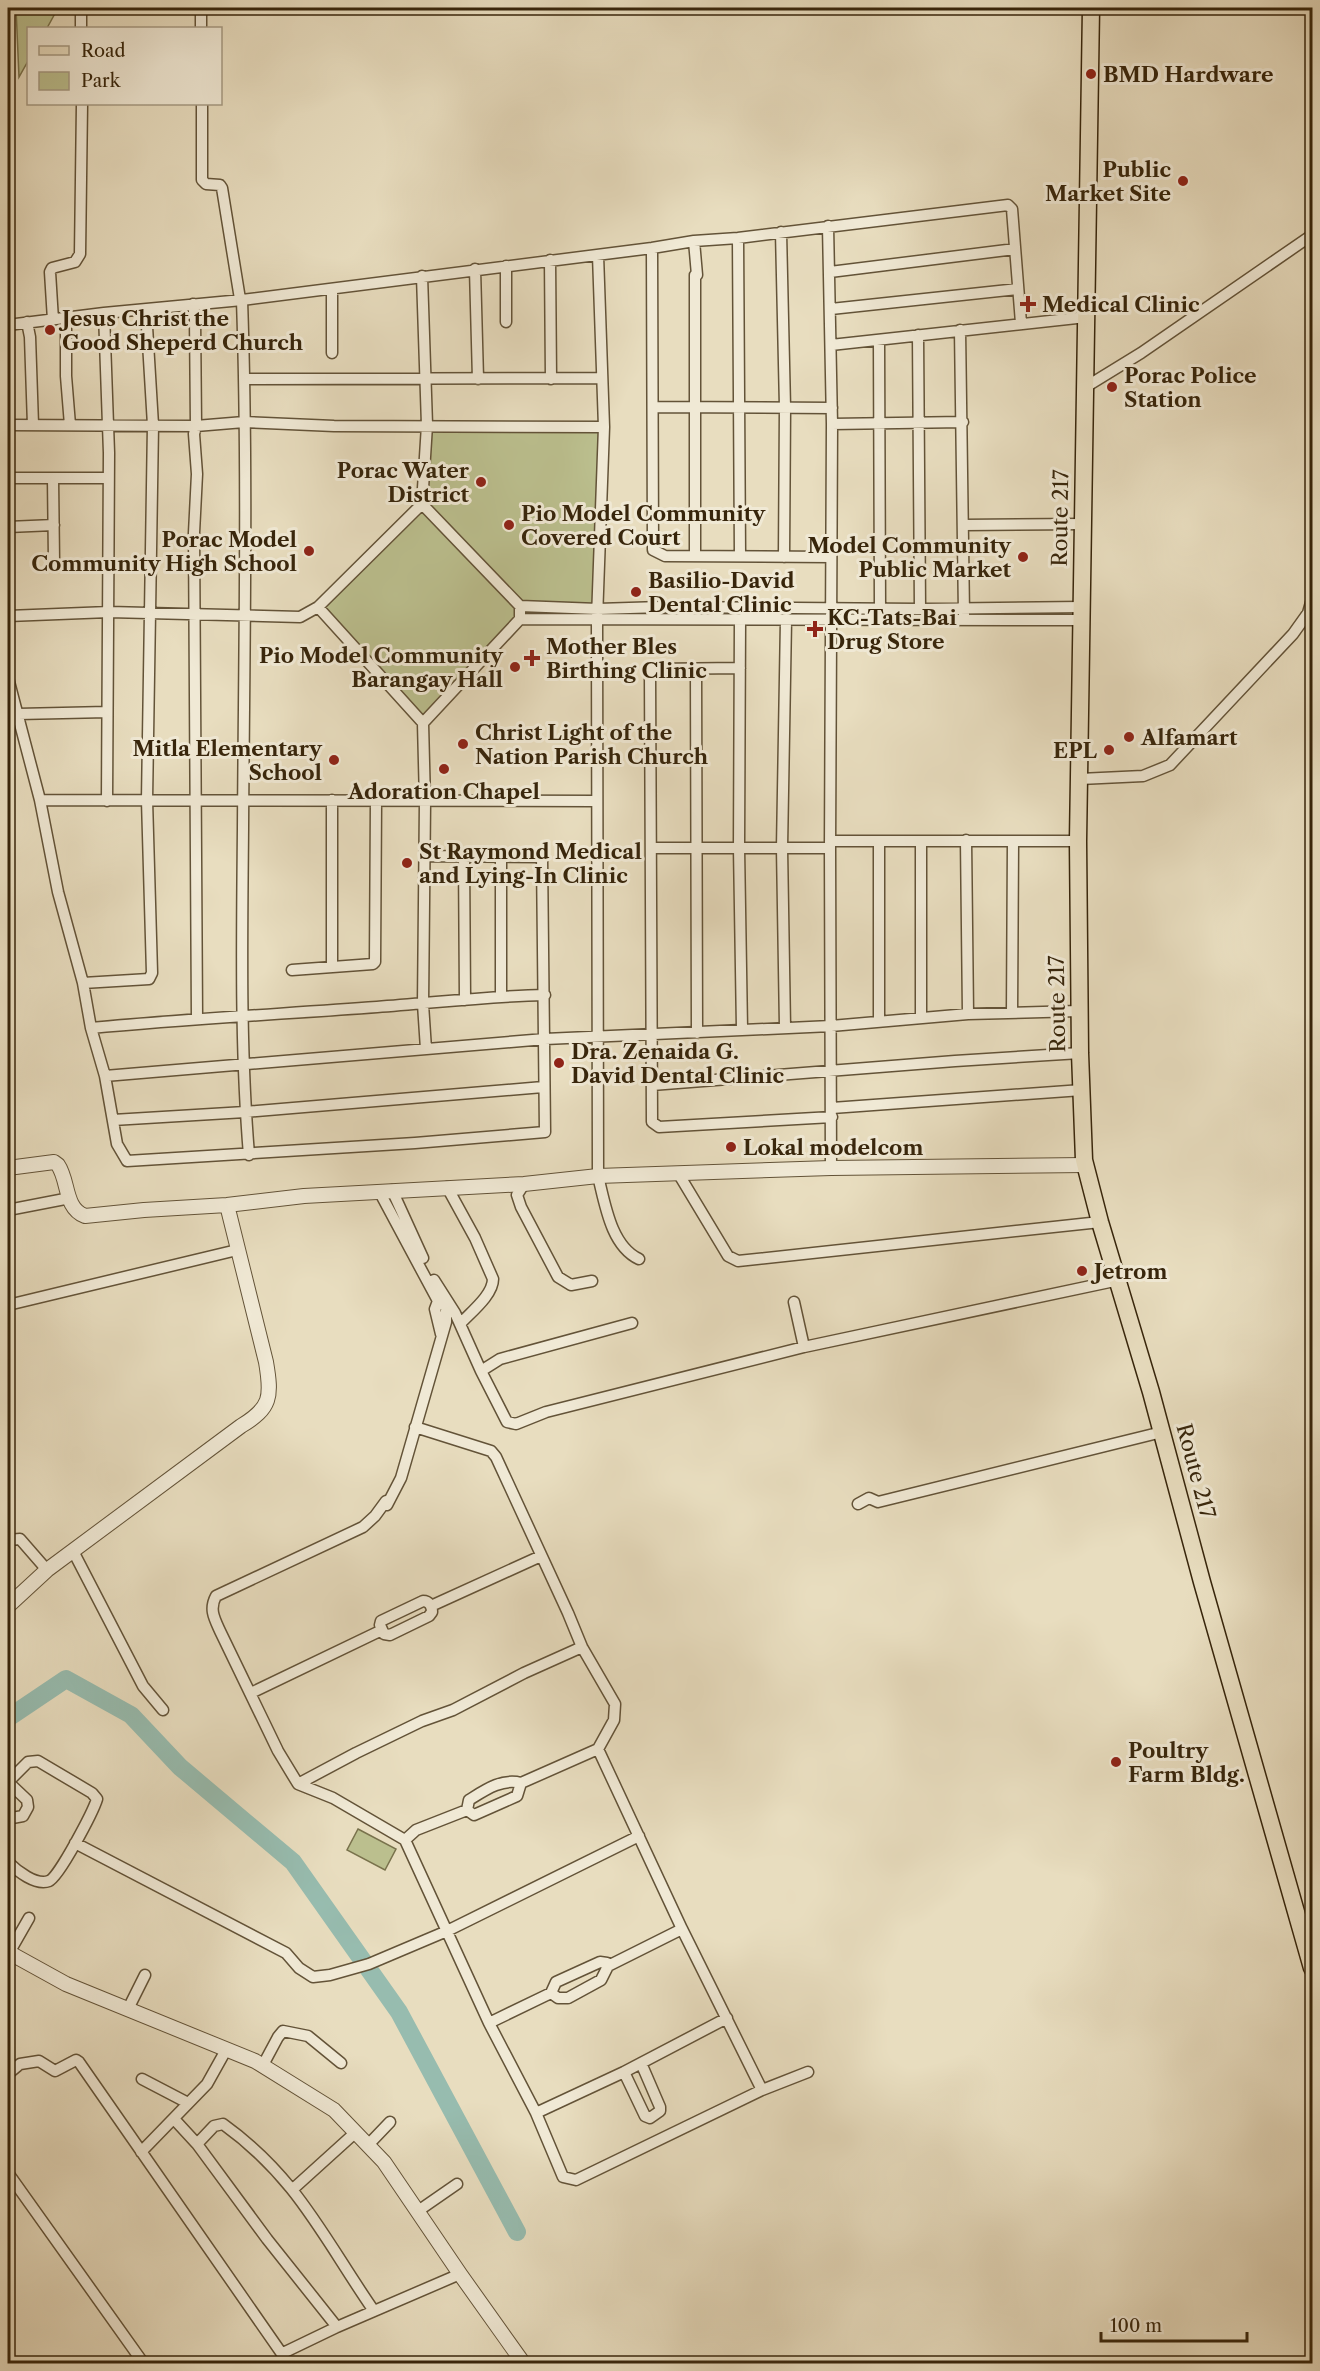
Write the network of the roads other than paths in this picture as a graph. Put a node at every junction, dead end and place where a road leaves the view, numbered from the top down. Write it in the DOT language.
graph roads {
  1 [pos="81,8"];
  2 [pos="201,8"];
  3 [pos="1091,8"];
  4 [pos="81,27"];
  5 [pos="201,27"];
  6 [pos="82,105"];
  7 [pos="202,105"];
  8 [pos="828,226"];
  9 [pos="781,232"];
  10 [pos="1312,235"];
  11 [pos="738,238"];
  12 [pos="694,241"];
  13 [pos="652,248"];
  14 [pos="1015,249"];
  15 [pos="598,255"];
  16 [pos="550,260"];
  17 [pos="506,266"];
  18 [pos="475,269"];
  19 [pos="830,272"];
  20 [pos="422,276"];
  21 [pos="332,289"];
  22 [pos="1018,289"];
  23 [pos="241,299"];
  24 [pos="193,304"];
  25 [pos="831,309"];
  26 [pos="147,310"];
  27 [pos="104,313"];
  28 [pos="1086,317"];
  29 [pos="66,318"];
  30 [pos="53,320"];
  31 [pos="27,322"];
  32 [pos="506,322"];
  33 [pos="1022,323"];
  34 [pos="8,325"];
  35 [pos="960,330"];
  36 [pos="918,335"];
  37 [pos="879,340"];
  38 [pos="831,345"];
  39 [pos="332,353"];
  40 [pos="424,377"];
  41 [pos="602,378"];
  42 [pos="245,379"];
  43 [pos="478,379"];
  44 [pos="551,379"];
  45 [pos="1084,388"];
  46 [pos="654,407"];
  47 [pos="696,407"];
  48 [pos="785,407"];
  49 [pos="740,408"];
  50 [pos="832,408"];
  51 [pos="244,422"];
  52 [pos="963,422"];
  53 [pos="920,423"];
  54 [pos="832,424"];
  55 [pos="879,424"];
  56 [pos="8,425"];
  57 [pos="33,425"];
  58 [pos="69,425"];
  59 [pos="108,425"];
  60 [pos="153,425"];
  61 [pos="427,425"];
  62 [pos="196,426"];
  63 [pos="604,427"];
  64 [pos="8,478"];
  65 [pos="53,478"];
  66 [pos="108,478"];
  67 [pos="422,504"];
  68 [pos="1083,524"];
  69 [pos="54,525"];
  70 [pos="964,525"];
  71 [pos="8,527"];
  72 [pos="695,556"];
  73 [pos="740,556"];
  74 [pos="784,557"];
  75 [pos="831,557"];
  76 [pos="54,561"];
  77 [pos="1312,600"];
  78 [pos="520,606"];
  79 [pos="318,607"];
  80 [pos="880,608"];
  81 [pos="964,608"];
  82 [pos="832,609"];
  83 [pos="920,609"];
  84 [pos="109,612"];
  85 [pos="1082,613"];
  86 [pos="150,614"];
  87 [pos="598,614"];
  88 [pos="194,615"];
  89 [pos="8,616"];
  90 [pos="246,616"];
  91 [pos="520,619"];
  92 [pos="740,620"];
  93 [pos="786,620"];
  94 [pos="964,620"];
  95 [pos="832,621"];
  96 [pos="740,668"];
  97 [pos="696,669"];
  98 [pos="8,678"];
  99 [pos="106,712"];
  100 [pos="18,714"];
  101 [pos="423,723"];
  102 [pos="1080,779"];
  103 [pos="40,800"];
  104 [pos="147,800"];
  105 [pos="243,800"];
  106 [pos="332,800"];
  107 [pos="107,801"];
  108 [pos="194,801"];
  109 [pos="376,801"];
  110 [pos="596,801"];
  111 [pos="425,802"];
  112 [pos="966,840"];
  113 [pos="921,841"];
  114 [pos="1013,841"];
  115 [pos="1078,841"];
  116 [pos="879,842"];
  117 [pos="830,845"];
  118 [pos="652,848"];
  119 [pos="696,848"];
  120 [pos="739,848"];
  121 [pos="782,848"];
  122 [pos="464,855"];
  123 [pos="425,856"];
  124 [pos="501,856"];
  125 [pos="332,967"];
  126 [pos="292,970"];
  127 [pos="83,983"];
  128 [pos="545,995"];
  129 [pos="501,996"];
  130 [pos="465,1000"];
  131 [pos="423,1004"];
  132 [pos="1079,1011"];
  133 [pos="1012,1013"];
  134 [pos="968,1014"];
  135 [pos="242,1017"];
  136 [pos="197,1018"];
  137 [pos="921,1018"];
  138 [pos="879,1022"];
  139 [pos="831,1026"];
  140 [pos="785,1027"];
  141 [pos="91,1028"];
  142 [pos="742,1029"];
  143 [pos="697,1033"];
  144 [pos="653,1035"];
  145 [pos="598,1036"];
  146 [pos="545,1040"];
  147 [pos="426,1049"];
  148 [pos="1080,1053"];
  149 [pos="242,1063"];
  150 [pos="832,1070"];
  151 [pos="105,1076"];
  152 [pos="652,1084"];
  153 [pos="543,1087"];
  154 [pos="1082,1090"];
  155 [pos="245,1112"];
  156 [pos="832,1113"];
  157 [pos="113,1120"];
  158 [pos="249,1155"];
  159 [pos="1085,1165"];
  160 [pos="8,1168"];
  161 [pos="831,1168"];
  162 [pos="678,1173"];
  163 [pos="598,1176"];
  164 [pos="524,1184"];
  165 [pos="447,1188"];
  166 [pos="386,1191"];
  167 [pos="69,1198"];
  168 [pos="227,1205"];
  169 [pos="8,1209"];
  170 [pos="1100,1222"];
  171 [pos="237,1250"];
  172 [pos="639,1259"];
  173 [pos="1119,1280"];
  174 [pos="592,1281"];
  175 [pos="794,1302"];
  176 [pos="8,1305"];
  177 [pos="632,1323"];
  178 [pos="460,1324"];
  179 [pos="804,1347"];
  180 [pos="481,1371"];
  181 [pos="415,1427"];
  182 [pos="1161,1432"];
  183 [pos="858,1504"];
  184 [pos="8,1540"];
  185 [pos="73,1551"];
  186 [pos="541,1556"];
  187 [pos="47,1570"];
  188 [pos="8,1606"];
  189 [pos="431,1606"];
  190 [pos="382,1630"];
  191 [pos="582,1647"];
  192 [pos="251,1693"];
  193 [pos="163,1710"];
  194 [pos="598,1749"];
  195 [pos="8,1782"];
  196 [pos="521,1783"];
  197 [pos="298,1784"];
  198 [pos="467,1810"];
  199 [pos="8,1815"];
  200 [pos="639,1836"];
  201 [pos="405,1840"];
  202 [pos="75,1843"];
  203 [pos="8,1863"];
  204 [pos="29,1918"];
  205 [pos="682,1929"];
  206 [pos="447,1931"];
  207 [pos="8,1953"];
  208 [pos="608,1966"];
  209 [pos="1312,1968"];
  210 [pos="145,1975"];
  211 [pos="551,1993"];
  212 [pos="128,2009"];
  213 [pos="727,2018"];
  214 [pos="489,2023"];
  215 [pos="226,2050"];
  216 [pos="341,2062"];
  217 [pos="641,2063"];
  218 [pos="263,2065"];
  219 [pos="624,2072"];
  220 [pos="808,2072"];
  221 [pos="8,2074"];
  222 [pos="142,2079"];
  223 [pos="762,2090"];
  224 [pos="188,2103"];
  225 [pos="536,2113"];
  226 [pos="174,2119"];
  227 [pos="390,2122"];
  228 [pos="356,2132"];
  229 [pos="197,2144"];
  230 [pos="368,2145"];
  231 [pos="141,2152"];
  232 [pos="8,2173"];
  233 [pos="457,2184"];
  234 [pos="293,2189"];
  235 [pos="418,2211"];
  236 [pos="459,2274"];
  237 [pos="374,2311"];
  238 [pos="337,2327"];
  239 [pos="283,2353"];
  240 [pos="144,2364"];
  241 [pos="289,2364"];
  242 [pos="524,2364"];
  1 -- 4 [label="street"];
  2 -- 5 [label="street"];
  3 -- 28 [label="main road, Route 217"];
  6 -- 30 [label="street"];
  7 -- 23 [label="street"];
  8 -- 9 [label="street"];
  8 -- 14 [label="street"];
  8 -- 19 [label="street"];
  9 -- 11 [label="street"];
  9 -- 48 [label="street"];
  10 -- 45 [label="street"];
  11 -- 12 [label="street"];
  11 -- 49 [label="street"];
  12 -- 13 [label="street"];
  12 -- 47 [label="street"];
  13 -- 15 [label="street"];
  13 -- 46 [label="street"];
  14 -- 19 [label="street"];
  14 -- 22 [label="street"];
  15 -- 16 [label="street"];
  15 -- 41 [label="street"];
  16 -- 17 [label="street"];
  16 -- 44 [label="street"];
  17 -- 18 [label="street"];
  17 -- 32 [label="street"];
  18 -- 20 [label="street"];
  18 -- 43 [label="street"];
  19 -- 25 [label="street"];
  20 -- 21 [label="street"];
  20 -- 40 [label="street"];
  21 -- 23 [label="street"];
  21 -- 39 [label="street"];
  22 -- 25 [label="street"];
  22 -- 33 [label="street"];
  23 -- 24 [label="street"];
  23 -- 42 [label="street"];
  24 -- 26 [label="street"];
  24 -- 62 [label="street"];
  25 -- 38 [label="street"];
  26 -- 27 [label="street"];
  26 -- 60 [label="street"];
  27 -- 29 [label="street"];
  27 -- 59 [label="street"];
  28 -- 33 [label="street"];
  28 -- 45 [label="main road, Route 217"];
  29 -- 30 [label="street"];
  29 -- 58 [label="street"];
  30 -- 31 [label="street"];
  31 -- 34 [label="street"];
  31 -- 57 [label="street"];
  33 -- 35 [label="street"];
  35 -- 36 [label="street"];
  35 -- 52 [label="street"];
  36 -- 37 [label="street"];
  36 -- 53 [label="street"];
  37 -- 38 [label="street"];
  37 -- 55 [label="street"];
  38 -- 50 [label="street"];
  40 -- 42 [label="street"];
  40 -- 43 [label="street"];
  40 -- 61 [label="street"];
  41 -- 44 [label="street"];
  41 -- 63 [label="street"];
  42 -- 51 [label="street"];
  43 -- 44 [label="street"];
  45 -- 68 [label="main road, Route 217"];
  46 -- 47 [label="street"];
  46 -- 72 [label="street"];
  47 -- 49 [label="street"];
  47 -- 72 [label="street"];
  48 -- 49 [label="street"];
  48 -- 50 [label="street"];
  48 -- 74 [label="street"];
  49 -- 73 [label="street"];
  50 -- 54 [label="street"];
  51 -- 61 [label="street"];
  51 -- 62 [label="street"];
  51 -- 90 [label="street"];
  52 -- 53 [label="street"];
  52 -- 70 [label="street"];
  53 -- 55 [label="street"];
  53 -- 83 [label="street"];
  54 -- 55 [label="street"];
  54 -- 75 [label="street"];
  55 -- 80 [label="street"];
  56 -- 57 [label="street"];
  57 -- 58 [label="street"];
  58 -- 59 [label="street"];
  59 -- 60 [label="street"];
  59 -- 66 [label="street"];
  60 -- 62 [label="street"];
  60 -- 86 [label="street"];
  61 -- 63 [label="street"];
  61 -- 67 [label="street"];
  62 -- 88 [label="street"];
  63 -- 87 [label="street"];
  64 -- 65 [label="street"];
  65 -- 66 [label="street"];
  65 -- 69 [label="street"];
  66 -- 84 [label="street"];
  67 -- 78 [label="street"];
  67 -- 79 [label="street"];
  68 -- 70 [label="street"];
  68 -- 85 [label="main road, Route 217"];
  69 -- 71 [label="street"];
  69 -- 76 [label="street"];
  70 -- 81 [label="street"];
  72 -- 73 [label="street"];
  73 -- 74 [label="street"];
  74 -- 75 [label="street"];
  75 -- 82 [label="street"];
  77 -- 102 [label="street"];
  78 -- 87 [label="street"];
  78 -- 91 [label="street"];
  79 -- 90 [label="street"];
  79 -- 101 [label="street"];
  80 -- 82 [label="street"];
  80 -- 83 [label="street"];
  81 -- 83 [label="street"];
  81 -- 85 [label="street"];
  81 -- 94 [label="street"];
  82 -- 87 [label="street"];
  82 -- 95 [label="street"];
  84 -- 86 [label="street"];
  84 -- 89 [label="street"];
  84 -- 99 [label="street"];
  85 -- 94 [label="street"];
  85 -- 102 [label="main road, Route 217"];
  86 -- 88 [label="street"];
  86 -- 104 [label="street"];
  87 -- 91 [label="street"];
  87 -- 92 [label="street"];
  87 -- 110 [label="street"];
  88 -- 90 [label="street"];
  88 -- 108 [label="street"];
  90 -- 105 [label="street"];
  91 -- 101 [label="street"];
  92 -- 93 [label="street"];
  92 -- 96 [label="street"];
  93 -- 95 [label="street"];
  93 -- 121 [label="street"];
  94 -- 95 [label="street"];
  95 -- 117 [label="street"];
  96 -- 97 [label="street"];
  96 -- 120 [label="street"];
  97 -- 118 [label="street"];
  97 -- 119 [label="street"];
  98 -- 100 [label="street"];
  99 -- 100 [label="street"];
  99 -- 107 [label="street"];
  100 -- 103 [label="street"];
  101 -- 111 [label="street"];
  102 -- 115 [label="main road, Route 217"];
  103 -- 107 [label="street"];
  103 -- 127 [label="street"];
  104 -- 107 [label="street"];
  104 -- 108 [label="street"];
  104 -- 127 [label="street"];
  105 -- 106 [label="street"];
  105 -- 108 [label="street"];
  105 -- 135 [label="street"];
  106 -- 109 [label="street"];
  106 -- 125 [label="street"];
  108 -- 136 [label="street"];
  109 -- 111 [label="street"];
  109 -- 125 [label="street"];
  110 -- 111 [label="street"];
  110 -- 145 [label="street"];
  111 -- 123 [label="street"];
  112 -- 113 [label="street"];
  112 -- 114 [label="street"];
  112 -- 134 [label="street"];
  113 -- 116 [label="street"];
  113 -- 137 [label="street"];
  114 -- 115 [label="street"];
  114 -- 133 [label="street"];
  115 -- 132 [label="main road, Route 217"];
  116 -- 117 [label="street"];
  116 -- 138 [label="street"];
  117 -- 121 [label="street"];
  117 -- 139 [label="street"];
  118 -- 119 [label="street"];
  118 -- 144 [label="street"];
  119 -- 120 [label="street"];
  119 -- 143 [label="street"];
  120 -- 121 [label="street"];
  120 -- 142 [label="street"];
  121 -- 140 [label="street"];
  122 -- 123 [label="street"];
  122 -- 124 [label="street"];
  122 -- 130 [label="street"];
  123 -- 131 [label="street"];
  124 -- 128 [label="street"];
  124 -- 129 [label="street"];
  125 -- 126 [label="street"];
  127 -- 141 [label="street"];
  128 -- 129 [label="street"];
  128 -- 146 [label="street"];
  129 -- 130 [label="street"];
  130 -- 131 [label="street"];
  131 -- 135 [label="street"];
  131 -- 147 [label="street"];
  132 -- 133 [label="street"];
  132 -- 148 [label="main road, Route 217"];
  133 -- 134 [label="street"];
  134 -- 137 [label="street"];
  135 -- 136 [label="street"];
  135 -- 149 [label="street"];
  136 -- 141 [label="street"];
  137 -- 138 [label="street"];
  138 -- 139 [label="street"];
  139 -- 140 [label="street"];
  139 -- 150 [label="street"];
  140 -- 142 [label="street"];
  141 -- 151 [label="street"];
  142 -- 143 [label="street"];
  143 -- 144 [label="street"];
  144 -- 145 [label="street"];
  144 -- 152 [label="street"];
  145 -- 146 [label="street"];
  145 -- 163 [label="street"];
  146 -- 147 [label="street"];
  146 -- 153 [label="street"];
  147 -- 149 [label="street"];
  148 -- 150 [label="street"];
  148 -- 154 [label="main road, Route 217"];
  149 -- 151 [label="street"];
  149 -- 155 [label="street"];
  150 -- 152 [label="street"];
  150 -- 156 [label="street"];
  151 -- 157 [label="street"];
  152 -- 156 [label="street"];
  153 -- 155 [label="street"];
  153 -- 158 [label="street"];
  154 -- 156 [label="street"];
  154 -- 159 [label="main road, Route 217"];
  155 -- 157 [label="street"];
  155 -- 158 [label="street"];
  156 -- 161 [label="street"];
  157 -- 158 [label="street"];
  159 -- 161 [label="street"];
  159 -- 170 [label="main road, Route 217"];
  160 -- 167 [label="street"];
  161 -- 162 [label="street"];
  162 -- 163 [label="street"];
  162 -- 170 [label="street"];
  163 -- 164 [label="street"];
  163 -- 172 [label="street"];
  164 -- 165 [label="street"];
  164 -- 174 [label="street"];
  165 -- 166 [label="street"];
  165 -- 178 [label="street"];
  166 -- 168 [label="street"];
  166 -- 178 [label="street"];
  166 -- 181 [label="street"];
  167 -- 168 [label="street"];
  167 -- 169 [label="street"];
  168 -- 171 [label="street"];
  170 -- 173 [label="main road, Route 217"];
  171 -- 176 [label="street"];
  171 -- 185 [label="street"];
  173 -- 179 [label="street"];
  173 -- 182 [label="main road, Route 217"];
  175 -- 179 [label="street"];
  177 -- 180 [label="street"];
  178 -- 180 [label="street"];
  179 -- 180 [label="street"];
  181 -- 186 [label="street"];
  181 -- 192 [label="street"];
  182 -- 183 [label="street"];
  182 -- 209 [label="main road, Route 217"];
  184 -- 187 [label="street"];
  185 -- 187 [label="street"];
  185 -- 193 [label="street"];
  186 -- 189 [label="street"];
  186 -- 191 [label="street"];
  187 -- 188 [label="street"];
  189 -- 190 [label="street"];
  189 -- 190 [label="street"];
  190 -- 192 [label="street"];
  191 -- 194 [label="street"];
  191 -- 197 [label="street"];
  192 -- 197 [label="street"];
  194 -- 196 [label="street"];
  194 -- 200 [label="street"];
  195 -- 199 [label="street"];
  195 -- 202 [label="street"];
  196 -- 198 [label="street"];
  196 -- 198 [label="street"];
  197 -- 201 [label="street"];
  198 -- 201 [label="street"];
  200 -- 205 [label="street"];
  200 -- 206 [label="street"];
  201 -- 206 [label="street"];
  202 -- 203 [label="street"];
  202 -- 206 [label="street"];
  204 -- 207 [label="street"];
  205 -- 208 [label="street"];
  205 -- 213 [label="street"];
  206 -- 214 [label="street"];
  207 -- 212 [label="street"];
  208 -- 211 [label="street"];
  208 -- 211 [label="street"];
  210 -- 212 [label="street"];
  211 -- 214 [label="street"];
  212 -- 215 [label="street"];
  213 -- 217 [label="street"];
  213 -- 223 [label="street"];
  214 -- 225 [label="street"];
  215 -- 218 [label="street"];
  215 -- 224 [label="street"];
  216 -- 218 [label="street"];
  217 -- 219 [label="street"];
  217 -- 219 [label="street"];
  218 -- 228 [label="street"];
  219 -- 225 [label="street"];
  220 -- 223 [label="street"];
  221 -- 231 [label="street"];
  222 -- 224 [label="street"];
  223 -- 225 [label="street"];
  224 -- 226 [label="street"];
  226 -- 229 [label="street"];
  226 -- 231 [label="street"];
  227 -- 230 [label="street"];
  228 -- 230 [label="street"];
  228 -- 234 [label="street"];
  229 -- 234 [label="street"];
  229 -- 238 [label="street"];
  230 -- 235 [label="street"];
  231 -- 239 [label="street"];
  232 -- 240 [label="street"];
  233 -- 235 [label="street"];
  234 -- 237 [label="street"];
  235 -- 236 [label="street"];
  236 -- 237 [label="street"];
  236 -- 242 [label="street"];
  237 -- 238 [label="street"];
  238 -- 239 [label="street"];
  239 -- 241 [label="street"];
}
